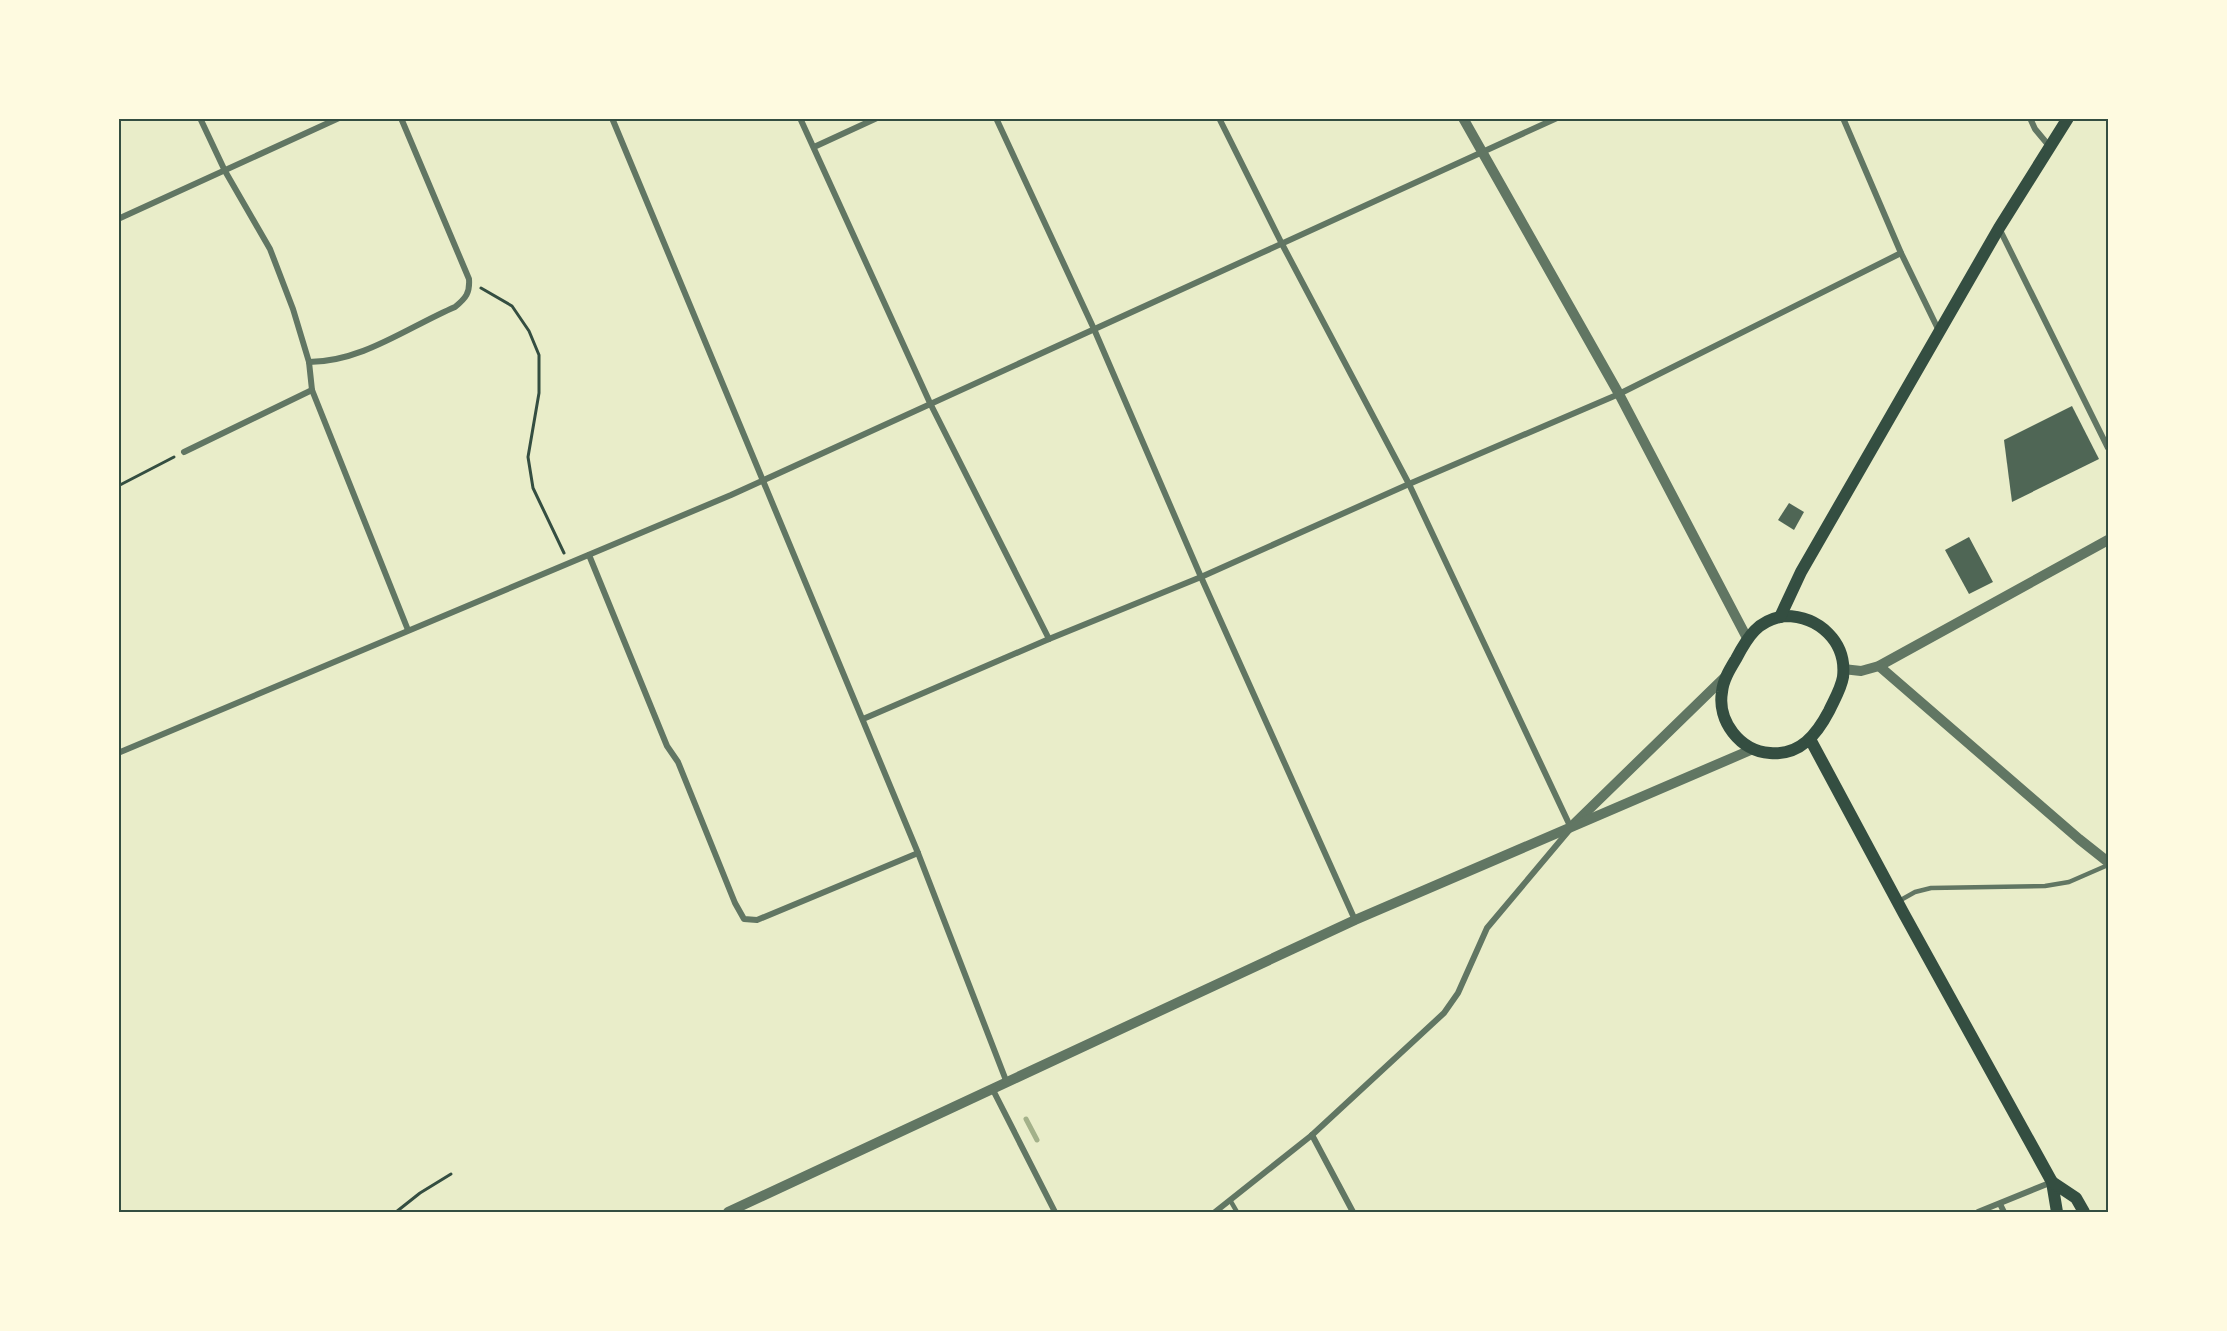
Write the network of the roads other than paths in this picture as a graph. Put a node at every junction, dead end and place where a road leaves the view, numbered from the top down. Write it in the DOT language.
graph roads {
  1 [pos="200,118"];
  2 [pos="339,118"];
  3 [pos="401,118"];
  4 [pos="612,118"];
  5 [pos="800,118"];
  6 [pos="877,118"];
  7 [pos="996,118"];
  8 [pos="1219,118"];
  9 [pos="1462,118"];
  10 [pos="1557,118"];
  11 [pos="1843,118"];
  12 [pos="2030,118"];
  13 [pos="2068,118"];
  14 [pos="814,147"];
  15 [pos="2050,147"];
  16 [pos="1482,153"];
  17 [pos="225,171"];
  18 [pos="118,219"];
  19 [pos="1999,228"];
  20 [pos="1282,244"];
  21 [pos="1901,253"];
  22 [pos="1094,329"];
  23 [pos="1940,331"];
  24 [pos="309,362"];
  25 [pos="312,390"];
  26 [pos="1619,394"];
  27 [pos="930,403"];
  28 [pos="2109,448"];
  29 [pos="184,452"];
  30 [pos="761,480"];
  31 [pos="1409,484"];
  32 [pos="2109,540"];
  33 [pos="589,555"];
  34 [pos="1201,577"];
  35 [pos="1780,617"];
  36 [pos="408,630"];
  37 [pos="1747,638"];
  38 [pos="1049,639"];
  39 [pos="1880,666"];
  40 [pos="1843,669"];
  41 [pos="1728,674"];
  42 [pos="862,719"];
  43 [pos="1810,739"];
  44 [pos="1753,749"];
  45 [pos="118,753"];
  46 [pos="1571,828"];
  47 [pos="918,854"];
  48 [pos="2109,864"];
  49 [pos="1897,902"];
  50 [pos="1355,920"];
  51 [pos="1008,1083"];
  52 [pos="993,1090"];
  53 [pos="1312,1135"];
  54 [pos="2052,1182"];
  55 [pos="1230,1200"];
  56 [pos="2000,1204"];
  57 [pos="728,1212"];
  58 [pos="1055,1212"];
  59 [pos="1215,1212"];
  60 [pos="1237,1212"];
  61 [pos="1353,1212"];
  62 [pos="1978,1212"];
  63 [pos="2004,1212"];
  64 [pos="2057,1212"];
  65 [pos="2085,1212"];
  1 -- 17 [label="street"];
  2 -- 17 [label="street"];
  3 -- 24 [label="street"];
  4 -- 30 [label="street"];
  5 -- 14 [label="street"];
  6 -- 14 [label="street"];
  7 -- 22 [label="street"];
  8 -- 20 [label="street"];
  9 -- 16 [label="street"];
  10 -- 16 [label="street"];
  11 -- 21 [label="street"];
  12 -- 15 [label="street"];
  13 -- 15 [label="main road"];
  14 -- 27 [label="street"];
  15 -- 19 [label="main road"];
  16 -- 20 [label="street"];
  16 -- 26 [label="street"];
  17 -- 18 [label="street"];
  17 -- 24 [label="street"];
  19 -- 23 [label="main road"];
  19 -- 28 [label="street"];
  20 -- 22 [label="street"];
  20 -- 31 [label="street"];
  21 -- 23 [label="street"];
  21 -- 26 [label="street"];
  22 -- 27 [label="street"];
  22 -- 34 [label="street"];
  23 -- 35 [label="main road"];
  24 -- 25 [label="street"];
  25 -- 29 [label="street"];
  25 -- 36 [label="street"];
  26 -- 31 [label="street"];
  26 -- 37 [label="street"];
  27 -- 30 [label="street"];
  27 -- 38 [label="street"];
  30 -- 33 [label="street"];
  30 -- 42 [label="street"];
  31 -- 34 [label="street"];
  31 -- 46 [label="street"];
  32 -- 39 [label="street"];
  33 -- 36 [label="street"];
  33 -- 47 [label="street"];
  34 -- 38 [label="street"];
  34 -- 50 [label="street"];
  35 -- 37 [label="main road"];
  35 -- 40 [label="main road"];
  36 -- 45 [label="street"];
  37 -- 41 [label="main road"];
  38 -- 42 [label="street"];
  39 -- 40 [label="street"];
  39 -- 48 [label="street"];
  40 -- 43 [label="main road"];
  41 -- 44 [label="main road"];
  41 -- 46 [label="street"];
  42 -- 47 [label="street"];
  43 -- 44 [label="main road"];
  43 -- 49 [label="main road"];
  44 -- 46 [label="street"];
  46 -- 50 [label="street"];
  46 -- 53 [label="street"];
  47 -- 51 [label="street"];
  48 -- 49 [label="lane"];
  49 -- 54 [label="main road"];
  50 -- 51 [label="street"];
  51 -- 52 [label="street"];
  52 -- 57 [label="street"];
  52 -- 58 [label="street"];
  53 -- 55 [label="street"];
  53 -- 61 [label="street"];
  54 -- 56 [label="street"];
  54 -- 64 [label="main road"];
  54 -- 65 [label="main road"];
  55 -- 59 [label="street"];
  55 -- 60 [label="lane"];
  56 -- 62 [label="street"];
  56 -- 63 [label="street"];
}
